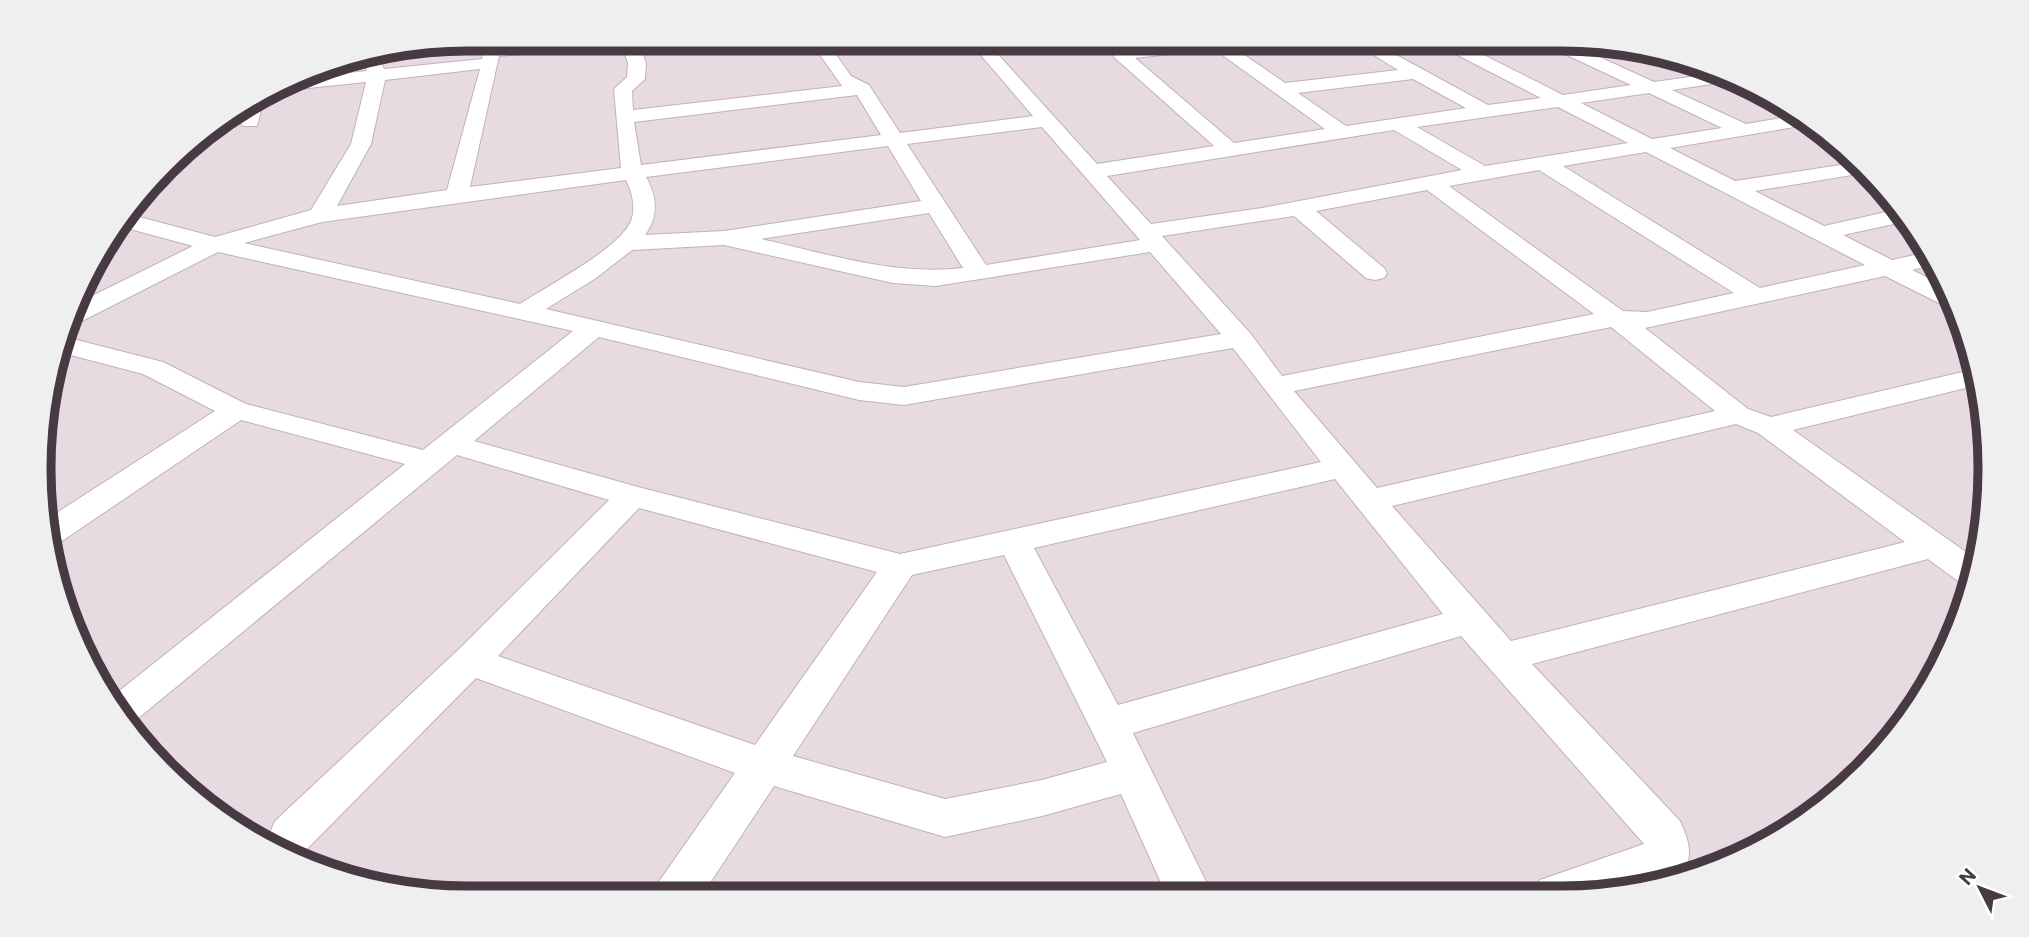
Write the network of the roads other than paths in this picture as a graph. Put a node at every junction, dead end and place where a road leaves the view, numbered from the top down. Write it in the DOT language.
graph roads {
  1 [pos="491,51"];
  2 [pos="633,51"];
  3 [pos="826,51"];
  4 [pos="986,51"];
  5 [pos="1121,51"];
  6 [pos="1228,51"];
  7 [pos="1378,51"];
  8 [pos="1466,51"];
  9 [pos="1575,52"];
  10 [pos="373,62"];
  11 [pos="1296,72"];
  12 [pos="1415,73"];
  13 [pos="377,75"];
  14 [pos="1711,79"];
  15 [pos="310,83"];
  16 [pos="1316,85"];
  17 [pos="1652,88"];
  18 [pos="862,89"];
  19 [pos="1282,89"];
  20 [pos="1563,100"];
  21 [pos="1484,111"];
  22 [pos="624,117"];
  23 [pos="1047,120"];
  24 [pos="1794,122"];
  25 [pos="1397,124"];
  26 [pos="1743,130"];
  27 [pos="1344,134"];
  28 [pos="894,140"];
  29 [pos="1648,145"];
  30 [pos="1230,150"];
  31 [pos="1543,163"];
  32 [pos="1852,169"];
  33 [pos="1090,172"];
  34 [pos="632,173"];
  35 [pos="1482,173"];
  36 [pos="1431,183"];
  37 [pos="1732,188"];
  38 [pos="457,195"];
  39 [pos="936,205"];
  40 [pos="1298,208"];
  41 [pos="320,215"];
  42 [pos="1894,217"];
  43 [pos="131,222"];
  44 [pos="1822,233"];
  45 [pos="1152,237"];
  46 [pos="724,238"];
  47 [pos="627,243"];
  48 [pos="215,244"];
  49 [pos="1922,260"];
  50 [pos="1890,268"];
  51 [pos="1375,273"];
  52 [pos="979,274"];
  53 [pos="1939,293"];
  54 [pos="1755,296"];
  55 [pos="82,310"];
  56 [pos="523,313"];
  57 [pos="1616,318"];
  58 [pos="594,328"];
  59 [pos="1240,339"];
  60 [pos="69,347"];
  61 [pos="1968,379"];
  62 [pos="1275,386"];
  63 [pos="236,410"];
  64 [pos="1738,415"];
  65 [pos="1769,427"];
  66 [pos="440,452"];
  67 [pos="1345,467"];
  68 [pos="632,496"];
  69 [pos="1371,500"];
  70 [pos="55,530"];
  71 [pos="1014,541"];
  72 [pos="1934,545"];
  73 [pos="900,566"];
  74 [pos="1966,569"];
  75 [pos="1469,620"];
  76 [pos="1505,657"];
  77 [pos="470,661"];
  78 [pos="126,707"];
  79 [pos="1109,724"];
  80 [pos="763,765"];
  81 [pos="1133,773"];
  82 [pos="292,835"];
  83 [pos="1585,885"];
  84 [pos="682,886"];
  85 [pos="1185,886"];
  1 -- 13 [label="street"];
  1 -- 38 [label="street"];
  2 -- 22 [label="street"];
  3 -- 18 [label="street"];
  4 -- 23 [label="street"];
  5 -- 30 [label="street"];
  6 -- 19 [label="street"];
  7 -- 12 [label="street"];
  8 -- 20 [label="street"];
  9 -- 17 [label="street"];
  10 -- 13 [label="street"];
  11 -- 16 [label="street"];
  12 -- 16 [label="street"];
  12 -- 21 [label="street"];
  13 -- 15 [label="street"];
  13 -- 41 [label="street"];
  14 -- 17 [label="street"];
  16 -- 19 [label="street"];
  17 -- 20 [label="street"];
  17 -- 26 [label="street"];
  18 -- 22 [label="street"];
  18 -- 28 [label="street"];
  19 -- 27 [label="street"];
  20 -- 21 [label="street"];
  20 -- 29 [label="street"];
  21 -- 25 [label="street"];
  22 -- 34 [label="street"];
  23 -- 28 [label="street"];
  23 -- 33 [label="street"];
  24 -- 26 [label="street"];
  25 -- 27 [label="street"];
  25 -- 35 [label="street"];
  26 -- 29 [label="street"];
  27 -- 30 [label="street"];
  28 -- 34 [label="street"];
  28 -- 39 [label="street"];
  29 -- 31 [label="street"];
  29 -- 37 [label="street"];
  30 -- 33 [label="street"];
  31 -- 35 [label="street"];
  31 -- 54 [label="street"];
  32 -- 37 [label="street"];
  33 -- 45 [label="street"];
  34 -- 38 [label="street"];
  34 -- 47 [label="street"];
  35 -- 36 [label="street"];
  36 -- 40 [label="street"];
  36 -- 57 [label="street"];
  37 -- 44 [label="street"];
  38 -- 41 [label="street"];
  39 -- 46 [label="street"];
  39 -- 52 [label="street"];
  40 -- 45 [label="street"];
  40 -- 51 [label="street"];
  41 -- 48 [label="street"];
  42 -- 44 [label="street"];
  43 -- 48 [label="street"];
  44 -- 50 [label="street"];
  45 -- 52 [label="street"];
  45 -- 59 [label="street"];
  46 -- 47 [label="street"];
  46 -- 52 [label="street"];
  47 -- 56 [label="street"];
  48 -- 55 [label="street"];
  48 -- 56 [label="street"];
  49 -- 50 [label="street"];
  50 -- 53 [label="street"];
  50 -- 54 [label="street"];
  54 -- 57 [label="street"];
  56 -- 58 [label="street"];
  57 -- 62 [label="street"];
  57 -- 64 [label="street"];
  58 -- 59 [label="street"];
  58 -- 66 [label="street"];
  59 -- 62 [label="street"];
  60 -- 63 [label="street"];
  61 -- 65 [label="street"];
  62 -- 67 [label="street"];
  63 -- 66 [label="street"];
  63 -- 70 [label="street"];
  64 -- 65 [label="street"];
  64 -- 69 [label="street"];
  65 -- 72 [label="street"];
  66 -- 68 [label="street"];
  66 -- 78 [label="street"];
  67 -- 69 [label="street"];
  67 -- 71 [label="street"];
  68 -- 73 [label="street"];
  68 -- 77 [label="street"];
  69 -- 75 [label="street"];
  71 -- 73 [label="street"];
  71 -- 79 [label="street"];
  72 -- 74 [label="street"];
  72 -- 76 [label="street"];
  73 -- 80 [label="street"];
  75 -- 76 [label="street"];
  75 -- 79 [label="street"];
  76 -- 83 [label="street"];
  77 -- 80 [label="street"];
  77 -- 82 [label="street"];
  79 -- 81 [label="street"];
  80 -- 81 [label="street"];
  80 -- 84 [label="street"];
  81 -- 85 [label="street"];
}
